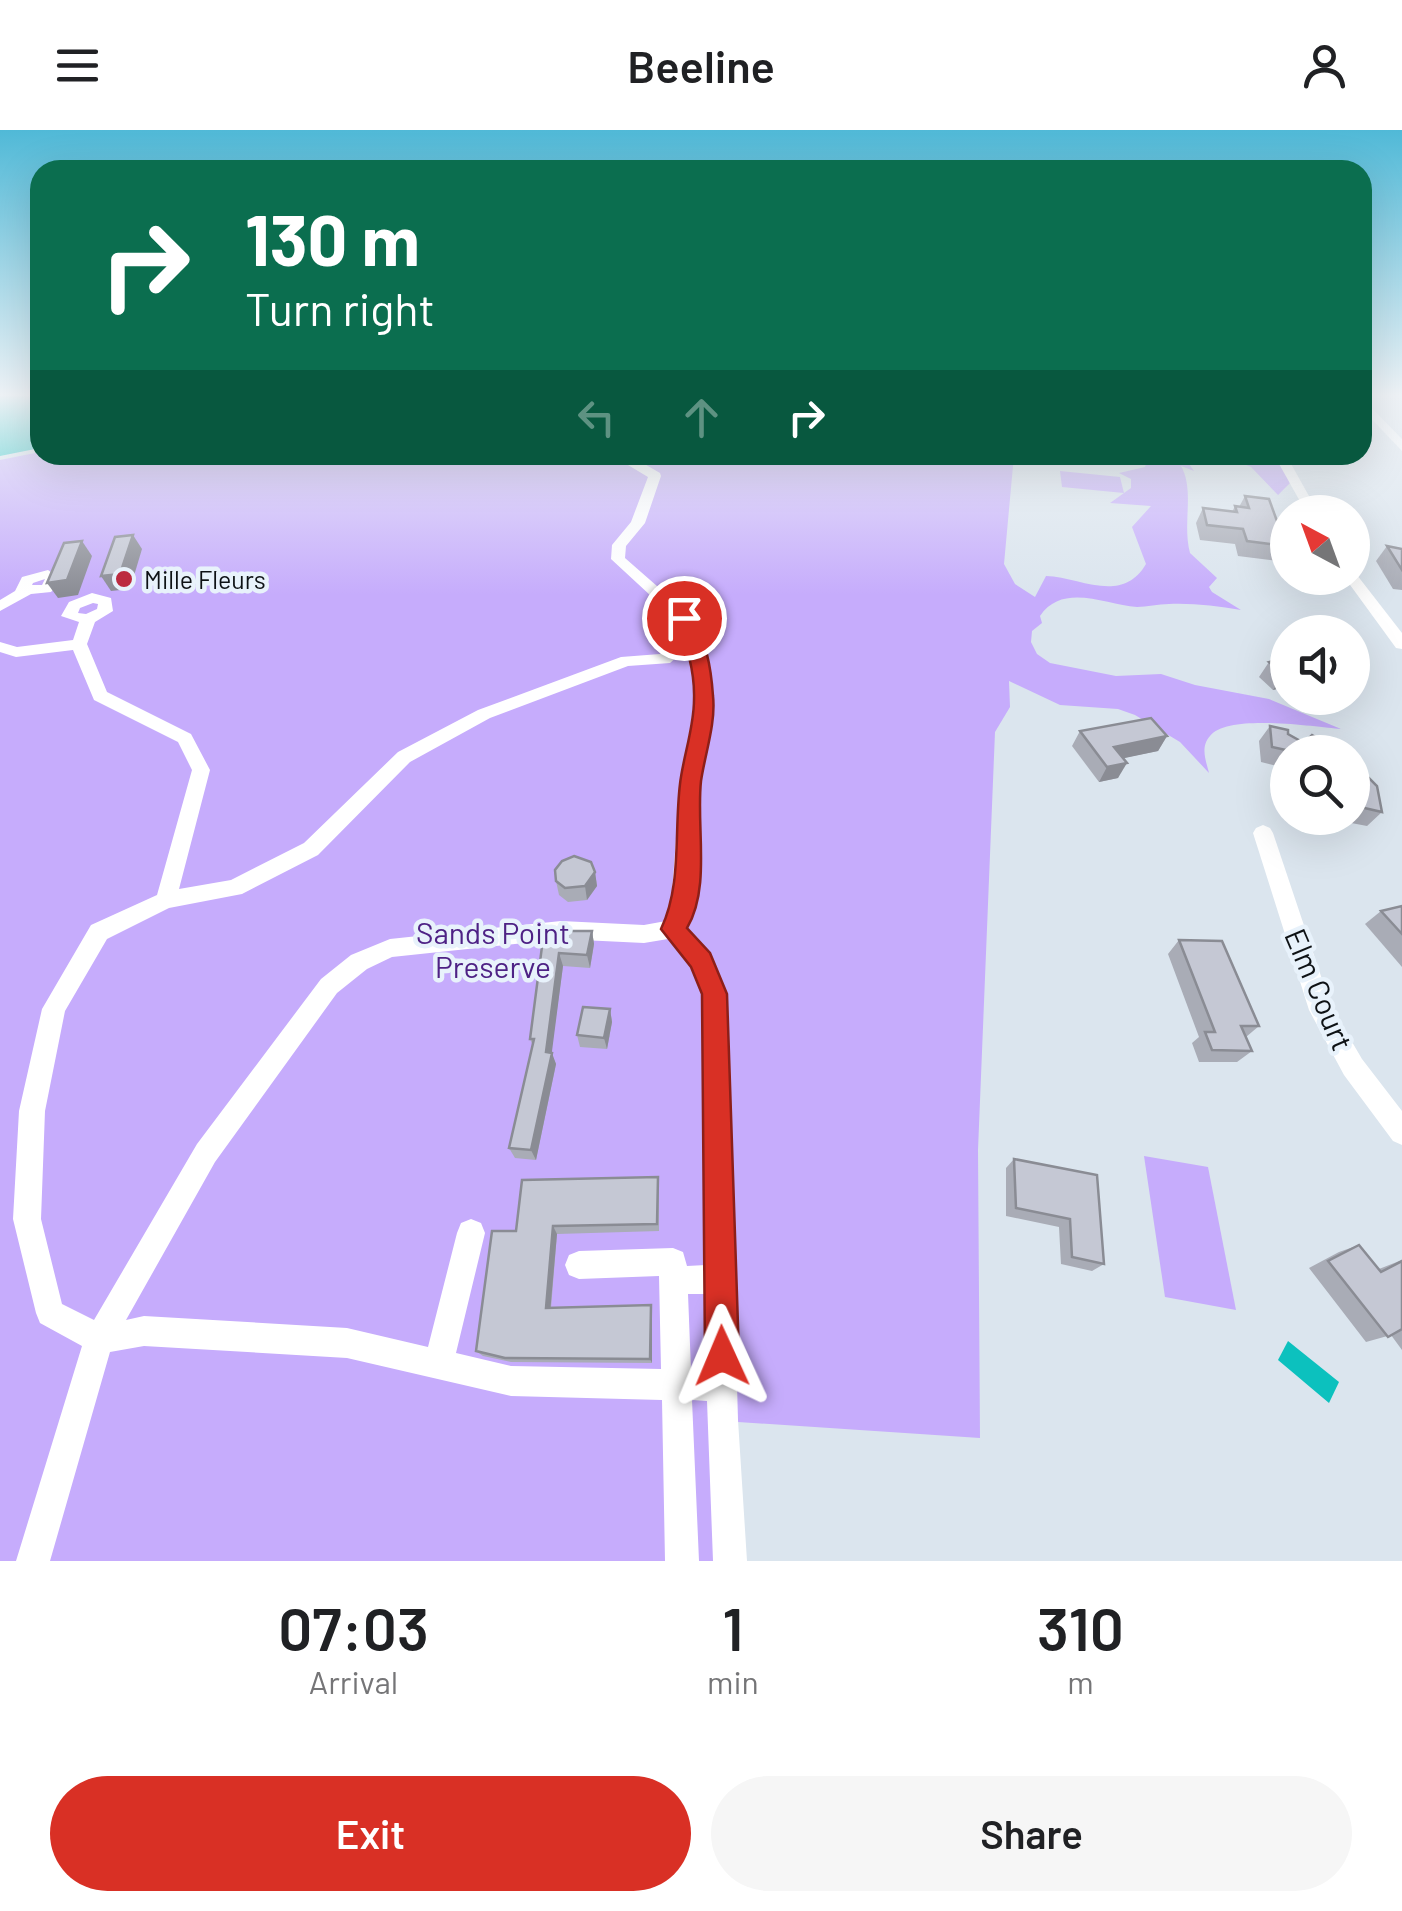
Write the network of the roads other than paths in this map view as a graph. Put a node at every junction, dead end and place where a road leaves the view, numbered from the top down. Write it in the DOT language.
graph roads {
  1 [pos="639,465"];
  2 [pos="1286,465"];
  3 [pos="1302,495"];
  4 [pos="25,592"];
  5 [pos="1365,595"];
  6 [pos="0,606"];
  7 [pos="88,619"];
  8 [pos="688,627"];
  9 [pos="79,644"];
  10 [pos="1402,644"];
  11 [pos="0,648"];
  12 [pos="1263,834"];
  13 [pos="166,900"];
  14 [pos="673,929"];
  15 [pos="1402,1132"];
  16 [pos="471,1233"];
  17 [pos="579,1265"];
  18 [pos="721,1279"];
  19 [pos="673,1281"];
  20 [pos="99,1340"];
  21 [pos="438,1364"];
  22 [pos="676,1385"];
  23 [pos="722,1386"];
  24 [pos="34,1561"];
  25 [pos="682,1561"];
  26 [pos="730,1561"];
  1 -- 8 [label="street"];
  2 -- 3 [label="street"];
  4 -- 6 [label="street"];
  5 -- 10 [label="street"];
  7 -- 9 [label="street"];
  8 -- 13 [label="street"];
  8 -- 14 [label="street"];
  9 -- 11 [label="street"];
  9 -- 13 [label="street"];
  12 -- 15 [label="street, Elm Court"];
  13 -- 20 [label="street"];
  14 -- 18 [label="street"];
  14 -- 20 [label="street"];
  16 -- 21 [label="street"];
  17 -- 19 [label="street"];
  18 -- 19 [label="street"];
  18 -- 23 [label="street"];
  19 -- 22 [label="street"];
  20 -- 21 [label="street"];
  20 -- 24 [label="street"];
  21 -- 22 [label="street"];
  22 -- 23 [label="street"];
  22 -- 25 [label="street"];
  23 -- 26 [label="street"];
}
